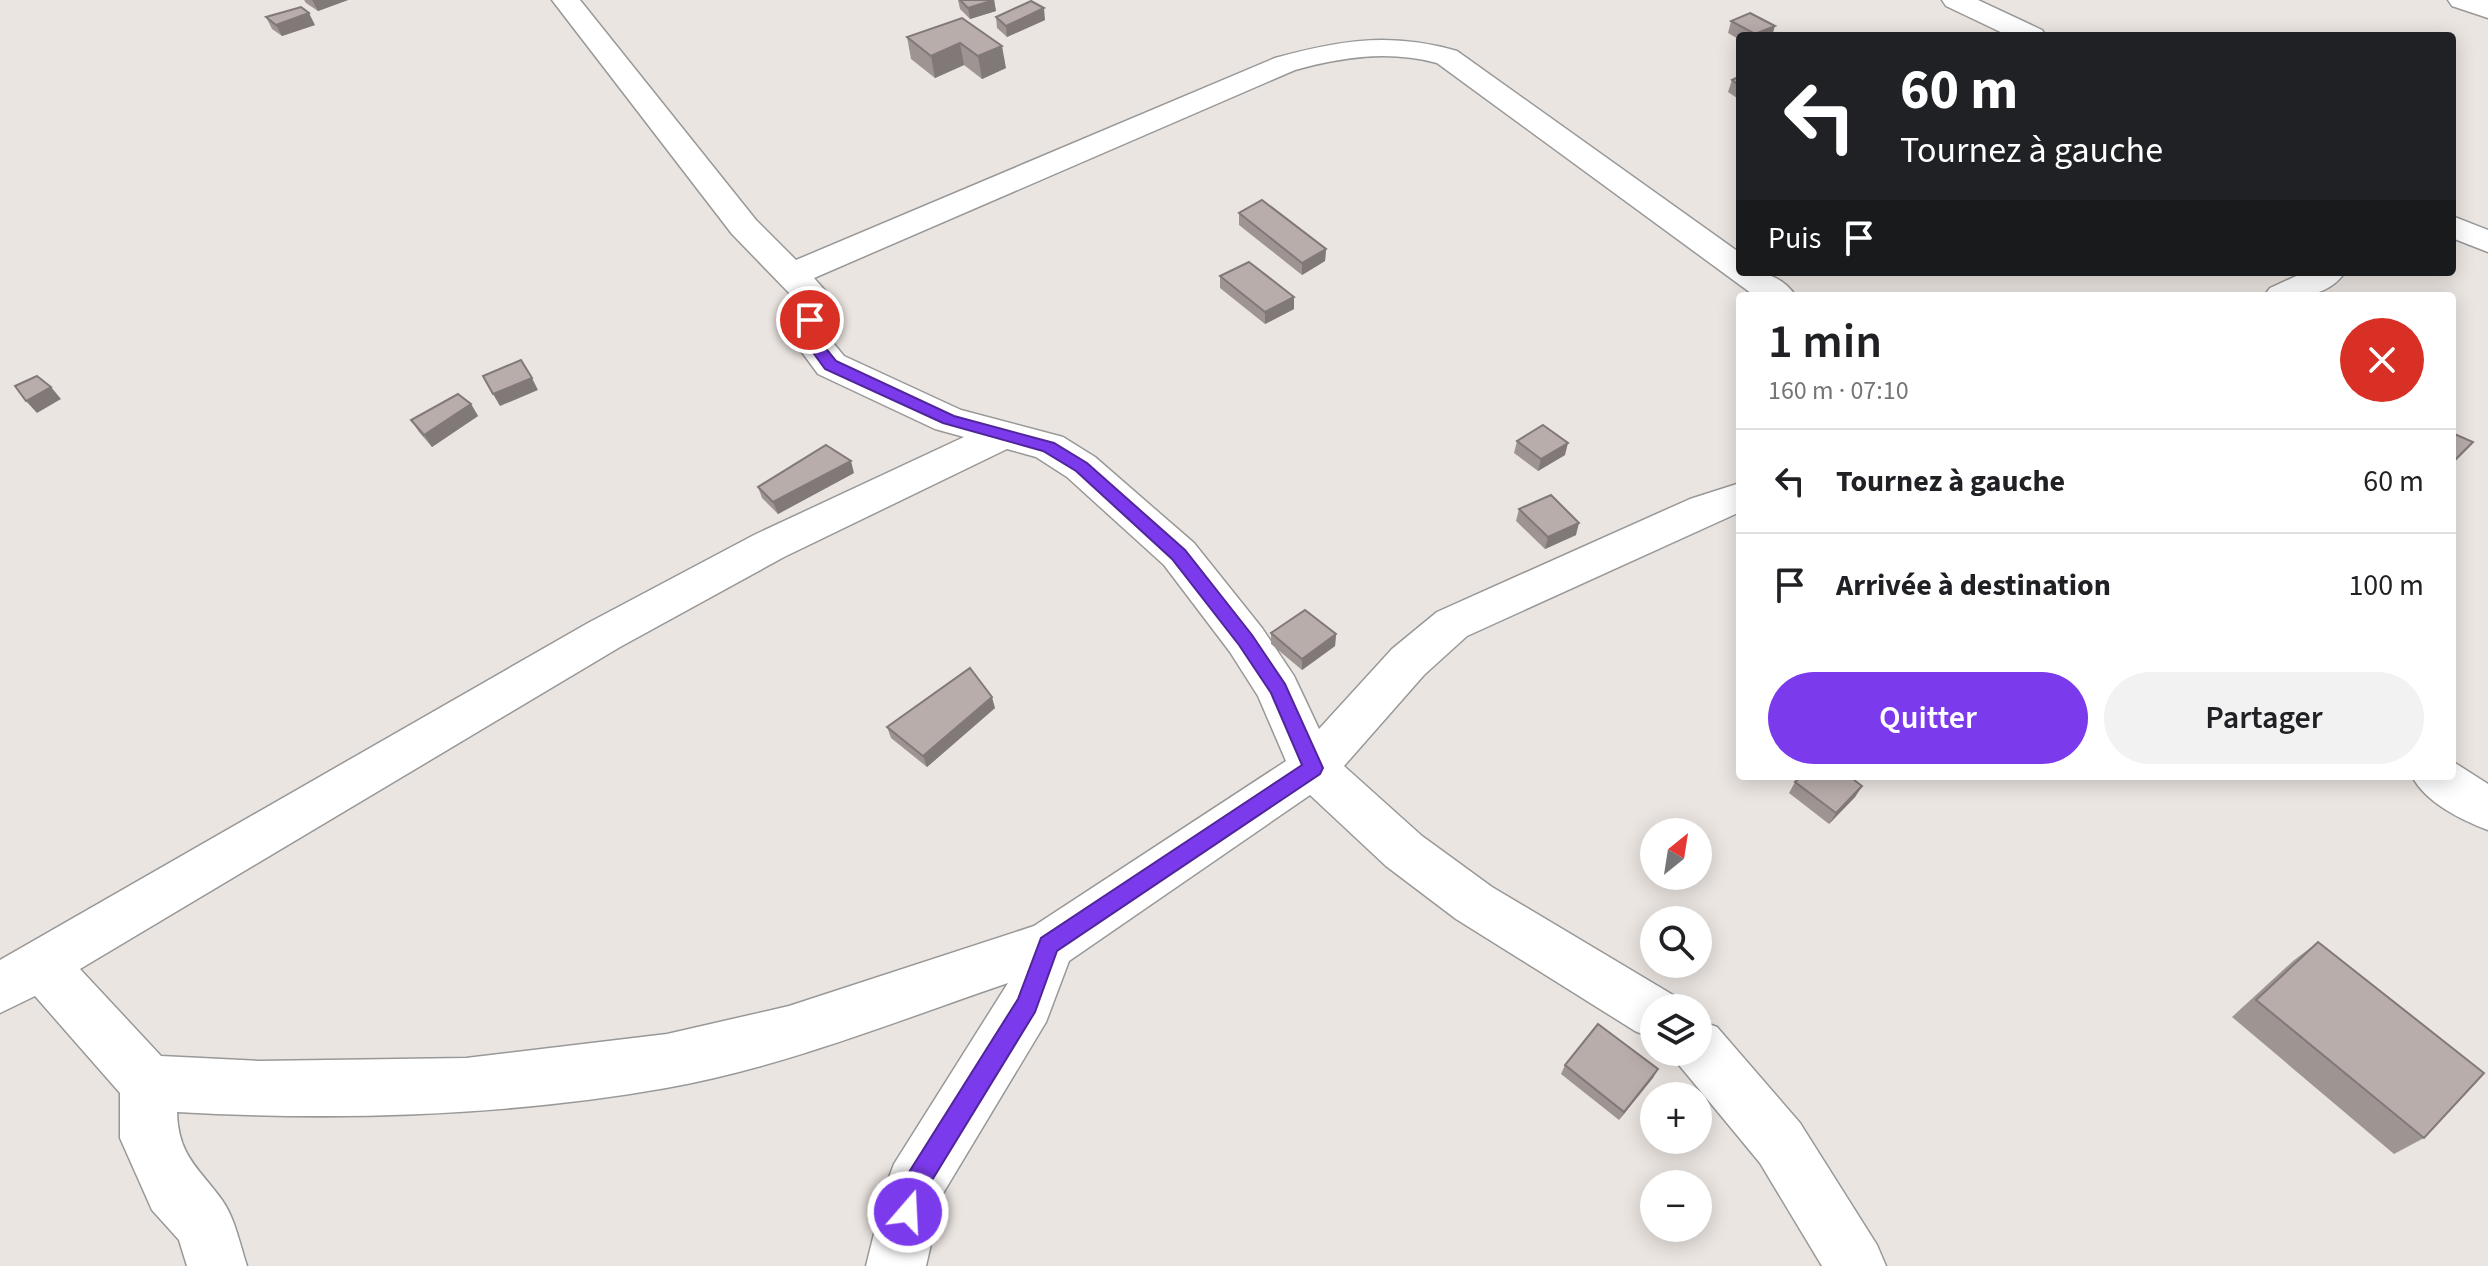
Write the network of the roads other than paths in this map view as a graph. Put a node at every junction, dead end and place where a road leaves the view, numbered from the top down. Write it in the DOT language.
graph roads {
  1 [pos="566,0"];
  2 [pos="1956,0"];
  3 [pos="2462,0"];
  4 [pos="2488,10"];
  5 [pos="2024,32"];
  6 [pos="2456,228"];
  7 [pos="2488,242"];
  8 [pos="1736,266"];
  9 [pos="793,274"];
  10 [pos="1750,276"];
  11 [pos="2322,276"];
  12 [pos="1772,292"];
  13 [pos="2291,292"];
  14 [pos="1001,436"];
  15 [pos="1736,498"];
  16 [pos="1313,768"];
  17 [pos="2442,780"];
  18 [pos="2488,809"];
  19 [pos="1049,945"];
  20 [pos="20,976"];
  21 [pos="1640,1004"];
  22 [pos="1712,1063"];
  23 [pos="148,1083"];
  24 [pos="217,1266"];
  25 [pos="896,1266"];
  26 [pos="1856,1266"];
  1 -- 9 [label="street"];
  2 -- 5 [label="street"];
  3 -- 4 [label="street"];
  6 -- 7 [label="street"];
  8 -- 9 [label="street"];
  9 -- 14 [label="street"];
  10 -- 12 [label="street"];
  11 -- 13 [label="street"];
  14 -- 16 [label="street"];
  14 -- 20 [label="street"];
  15 -- 16 [label="street"];
  16 -- 19 [label="street"];
  16 -- 21 [label="street"];
  17 -- 18 [label="street"];
  19 -- 23 [label="street"];
  19 -- 25 [label="street"];
  20 -- 23 [label="street"];
  22 -- 26 [label="street"];
  23 -- 24 [label="street"];
}
